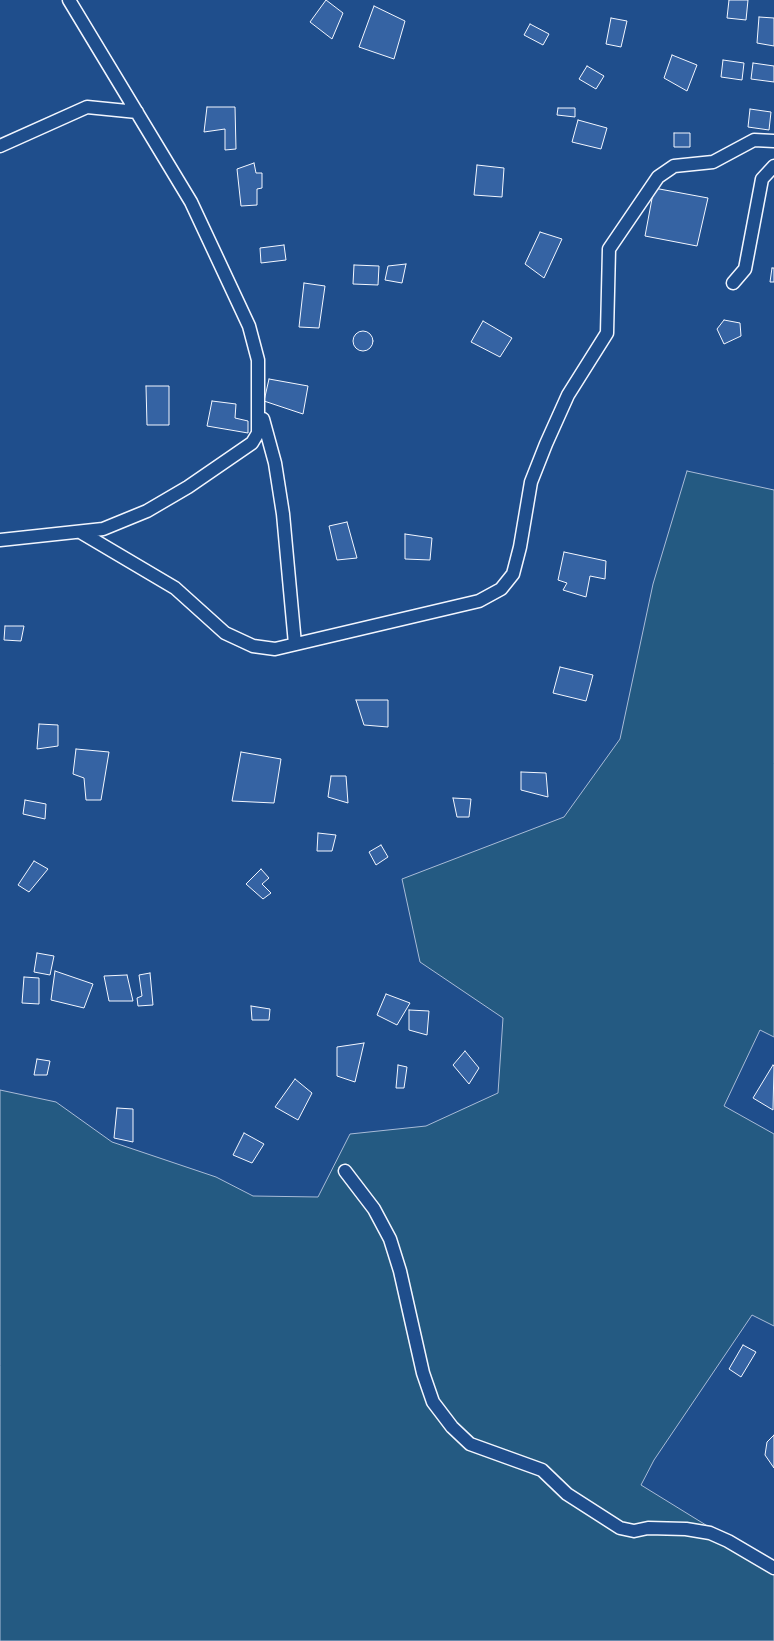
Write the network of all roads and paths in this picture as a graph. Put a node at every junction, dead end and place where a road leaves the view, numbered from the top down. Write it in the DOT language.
graph roads {
  1 [pos="69,0"];
  2 [pos="137,112"];
  3 [pos="774,141"];
  4 [pos="0,146"];
  5 [pos="774,166"];
  6 [pos="733,283"];
  7 [pos="259,406"];
  8 [pos="82,533"];
  9 [pos="0,540"];
  10 [pos="295,644"];
  11 [pos="345,1171"];
  12 [pos="774,1568"];
  1 -- 2 [label="street"];
  2 -- 4 [label="street"];
  2 -- 7 [label="street"];
  3 -- 10 [label="street"];
  5 -- 6 [label="street"];
  7 -- 8 [label="street"];
  7 -- 10 [label="street"];
  8 -- 9 [label="street"];
  8 -- 10 [label="street"];
  11 -- 12 [label="street"];
}
